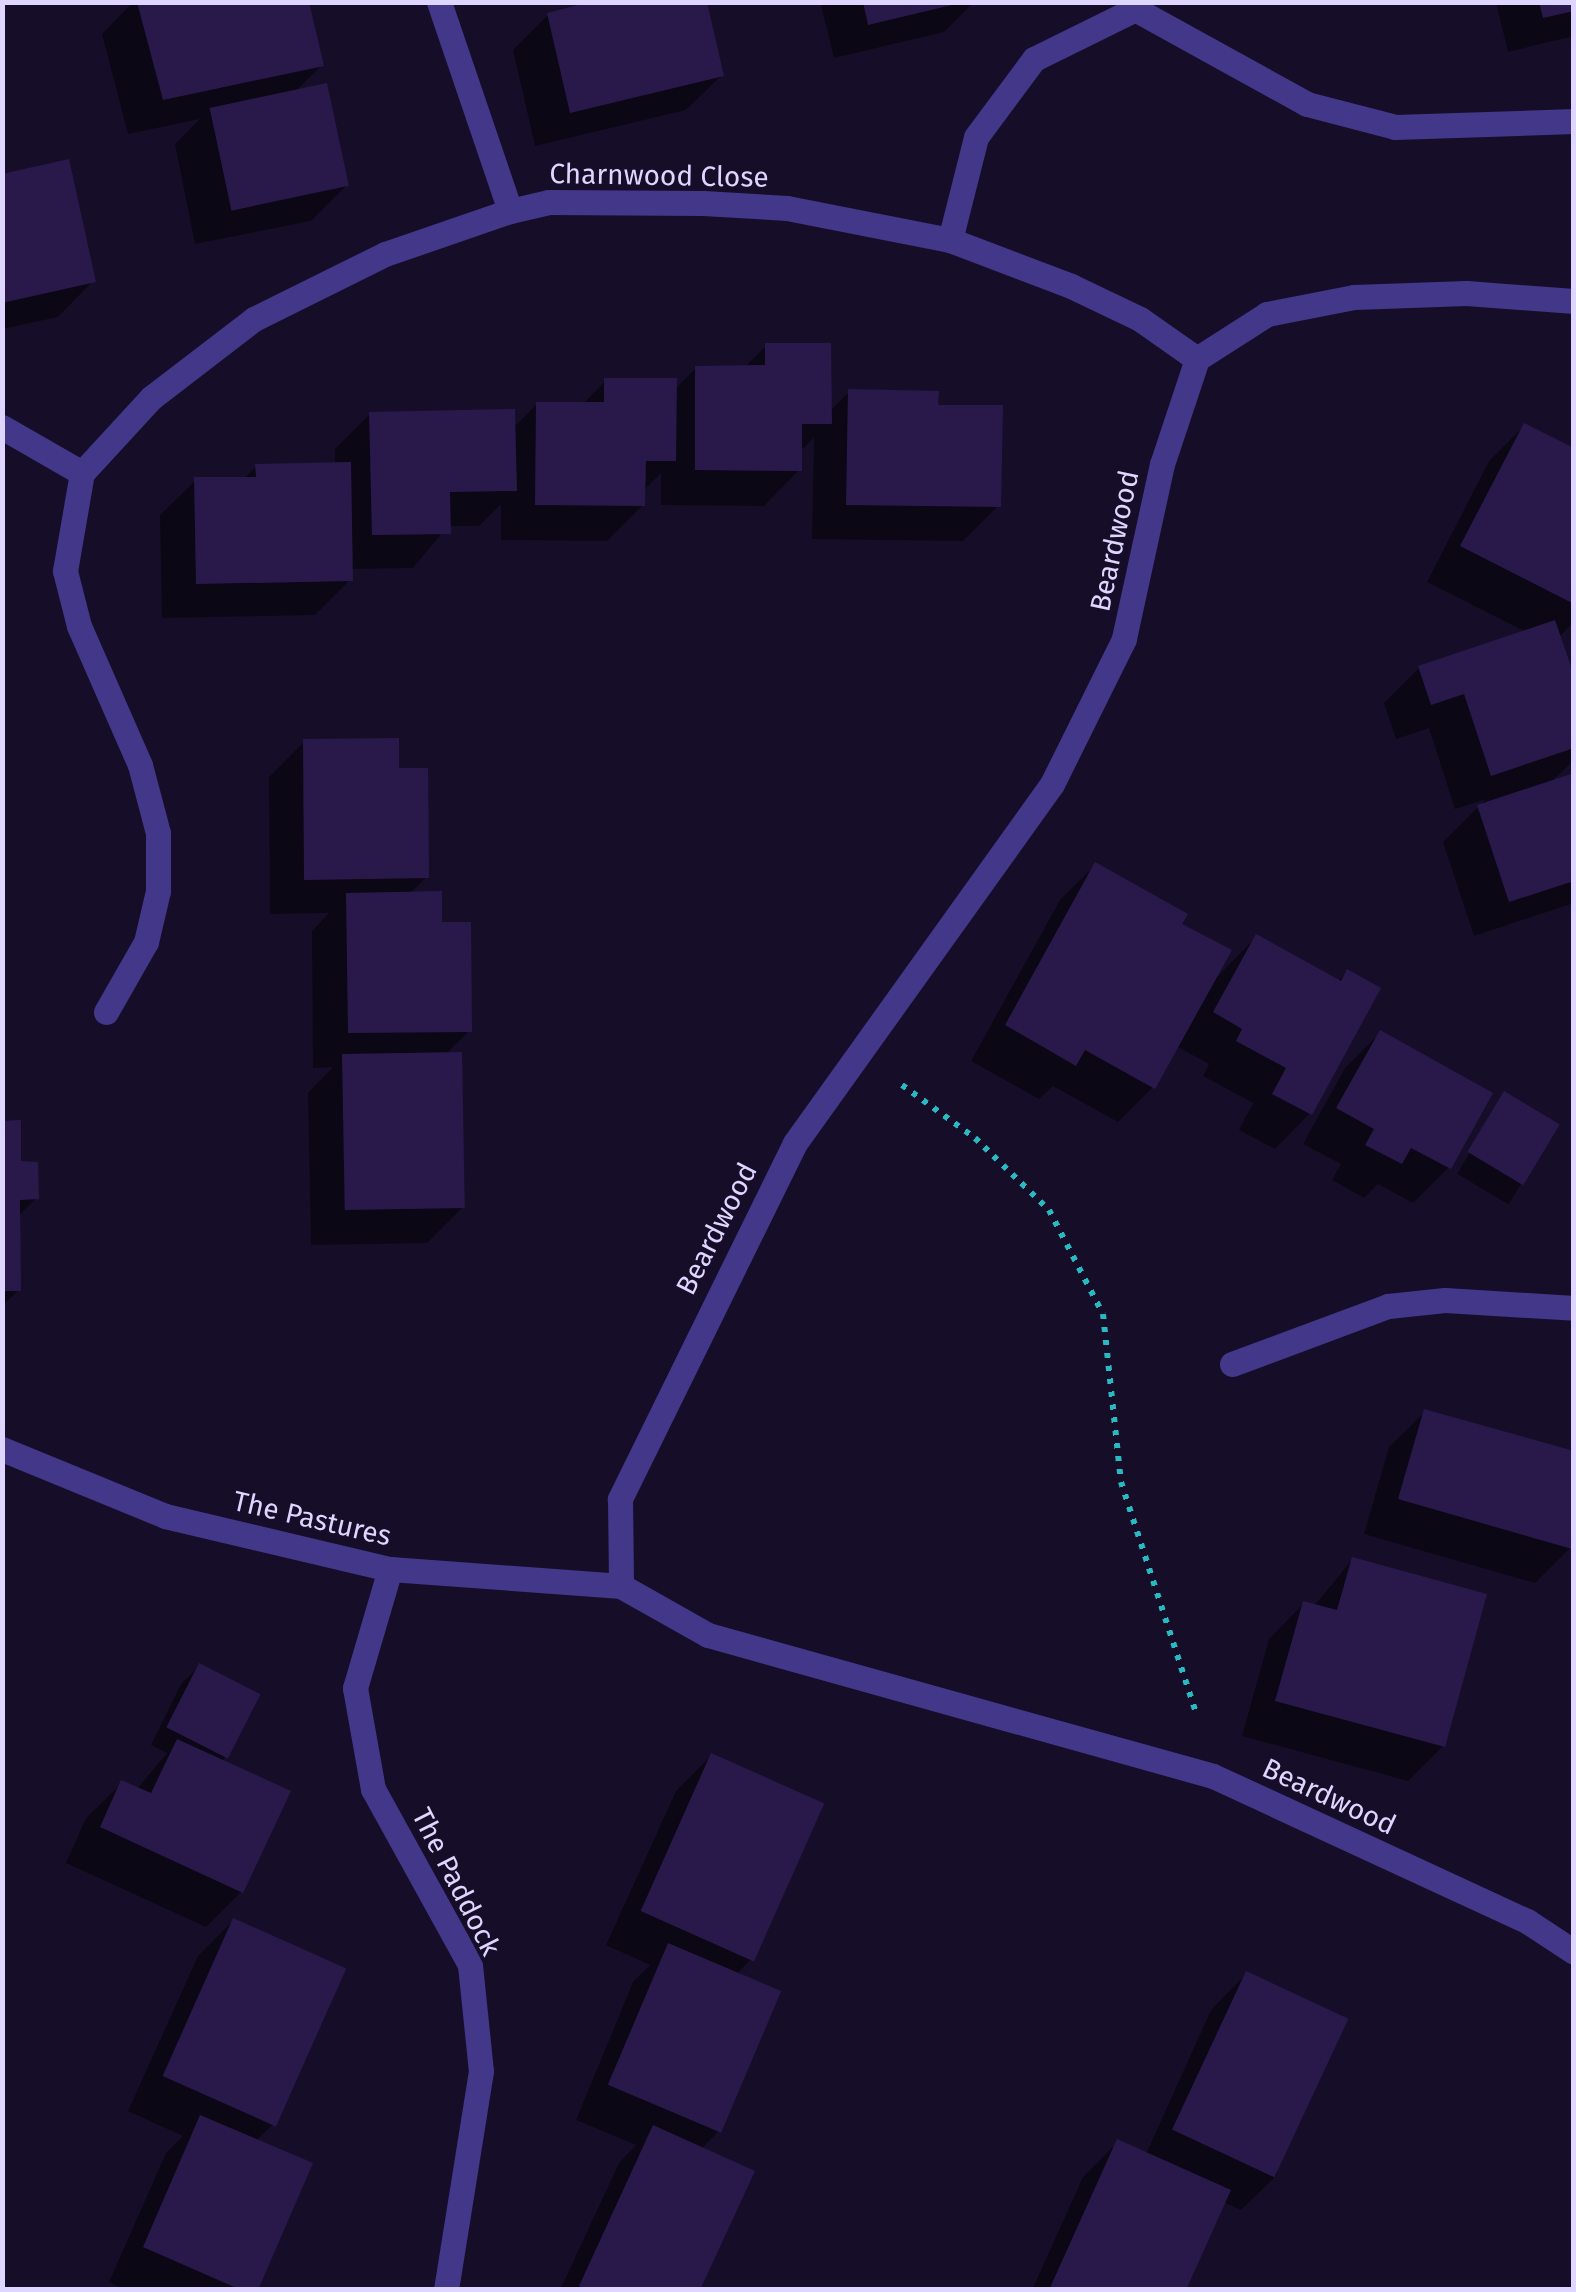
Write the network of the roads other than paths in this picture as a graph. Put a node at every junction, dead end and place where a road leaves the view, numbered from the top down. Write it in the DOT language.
graph roads {
  1 [pos="439,2"];
  2 [pos="1134,6"];
  3 [pos="1574,121"];
  4 [pos="510,211"];
  5 [pos="950,240"];
  6 [pos="1574,300"];
  7 [pos="1197,358"];
  8 [pos="2,428"];
  9 [pos="82,473"];
  10 [pos="106,1012"];
  11 [pos="1574,1308"];
  12 [pos="1232,1364"];
  13 [pos="2,1450"];
  14 [pos="390,1569"];
  15 [pos="621,1586"];
  16 [pos="1574,1952"];
  17 [pos="446,2290"];
  1 -- 4 [label="street"];
  2 -- 3 [label="street"];
  2 -- 5 [label="street"];
  4 -- 5 [label="street, Charnwood Close"];
  4 -- 9 [label="street, Charnwood Close"];
  5 -- 7 [label="street, Charnwood Close"];
  6 -- 7 [label="street"];
  7 -- 15 [label="street, Beardwood"];
  8 -- 9 [label="street"];
  9 -- 10 [label="street"];
  11 -- 12 [label="street"];
  13 -- 14 [label="street, The Pastures"];
  14 -- 15 [label="street, The Pastures"];
  14 -- 17 [label="street, The Paddock"];
  15 -- 16 [label="street, Beardwood"];
}
